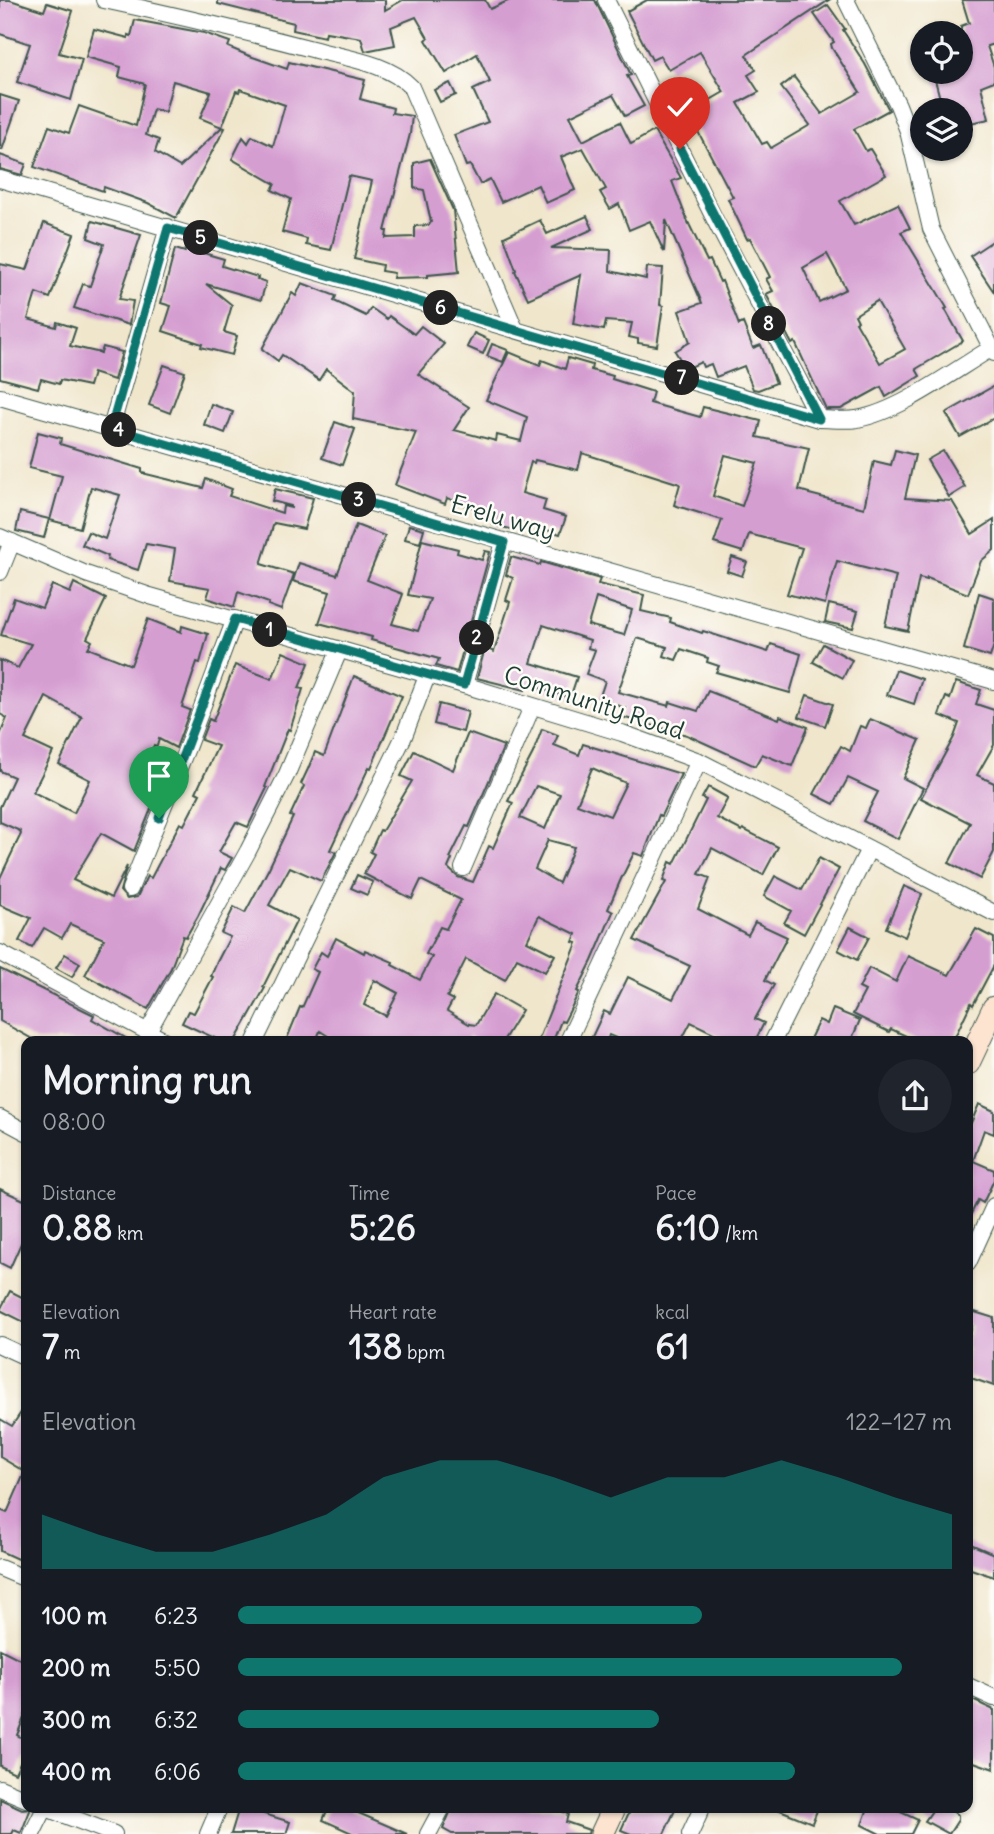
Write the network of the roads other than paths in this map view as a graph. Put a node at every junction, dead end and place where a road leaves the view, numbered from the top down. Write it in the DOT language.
graph roads {
  1 [pos="104,0"];
  2 [pos="606,0"];
  3 [pos="846,0"];
  4 [pos="0,179"];
  5 [pos="168,228"];
  6 [pos="515,329"];
  7 [pos="993,351"];
  8 [pos="0,397"];
  9 [pos="819,419"];
  10 [pos="111,428"];
  11 [pos="6,539"];
  12 [pos="504,542"];
  13 [pos="0,572"];
  14 [pos="235,619"];
  15 [pos="339,651"];
  16 [pos="427,676"];
  17 [pos="994,681"];
  18 [pos="464,685"];
  19 [pos="531,707"];
  20 [pos="699,761"];
  21 [pos="869,849"];
  22 [pos="463,868"];
  23 [pos="130,889"];
  24 [pos="994,913"];
  25 [pos="0,953"];
  26 [pos="994,1008"];
  27 [pos="146,1032"];
  28 [pos="154,1036"];
  29 [pos="257,1036"];
  30 [pos="570,1036"];
  31 [pos="776,1036"];
  32 [pos="973,1052"];
  33 [pos="0,1118"];
  34 [pos="21,1129"];
  35 [pos="994,1206"];
  36 [pos="973,1252"];
  37 [pos="0,1345"];
  38 [pos="21,1355"];
  39 [pos="0,1568"];
  40 [pos="21,1577"];
  41 [pos="973,1688"];
  42 [pos="994,1698"];
  43 [pos="0,1788"];
  44 [pos="21,1797"];
  45 [pos="43,1813"];
  46 [pos="59,1813"];
  47 [pos="217,1813"];
  48 [pos="439,1813"];
  49 [pos="610,1813"];
  50 [pos="700,1813"];
  51 [pos="32,1834"];
  52 [pos="114,1834"];
  53 [pos="208,1834"];
  54 [pos="428,1834"];
  55 [pos="602,1834"];
  56 [pos="690,1834"];
  1 -- 6 [label="street"];
  2 -- 9 [label="street"];
  3 -- 7 [label="street"];
  4 -- 5 [label="street"];
  5 -- 6 [label="street"];
  5 -- 10 [label="street"];
  6 -- 9 [label="street"];
  7 -- 9 [label="street"];
  8 -- 10 [label="street, Erelu way"];
  10 -- 12 [label="street, Erelu way"];
  11 -- 13 [label="street"];
  11 -- 14 [label="street, Community Road"];
  12 -- 17 [label="street, Erelu way"];
  12 -- 18 [label="street"];
  14 -- 15 [label="street, Community Road"];
  14 -- 23 [label="street"];
  15 -- 16 [label="street, Community Road"];
  15 -- 27 [label="street"];
  16 -- 18 [label="street, Community Road"];
  16 -- 29 [label="street"];
  18 -- 19 [label="street, Community Road"];
  19 -- 20 [label="street, Community Road"];
  19 -- 22 [label="street"];
  20 -- 21 [label="street, Community Road"];
  20 -- 30 [label="street"];
  21 -- 24 [label="street, Community Road"];
  21 -- 31 [label="street"];
  25 -- 27 [label="street"];
  26 -- 32 [label="street"];
  27 -- 28 [label="street"];
  33 -- 34 [label="street"];
  35 -- 36 [label="street"];
  37 -- 38 [label="street"];
  39 -- 40 [label="street"];
  41 -- 42 [label="street"];
  43 -- 44 [label="street"];
  45 -- 51 [label="street"];
  46 -- 52 [label="street"];
  47 -- 53 [label="street"];
  48 -- 54 [label="street"];
  49 -- 55 [label="street"];
  50 -- 56 [label="street"];
}
